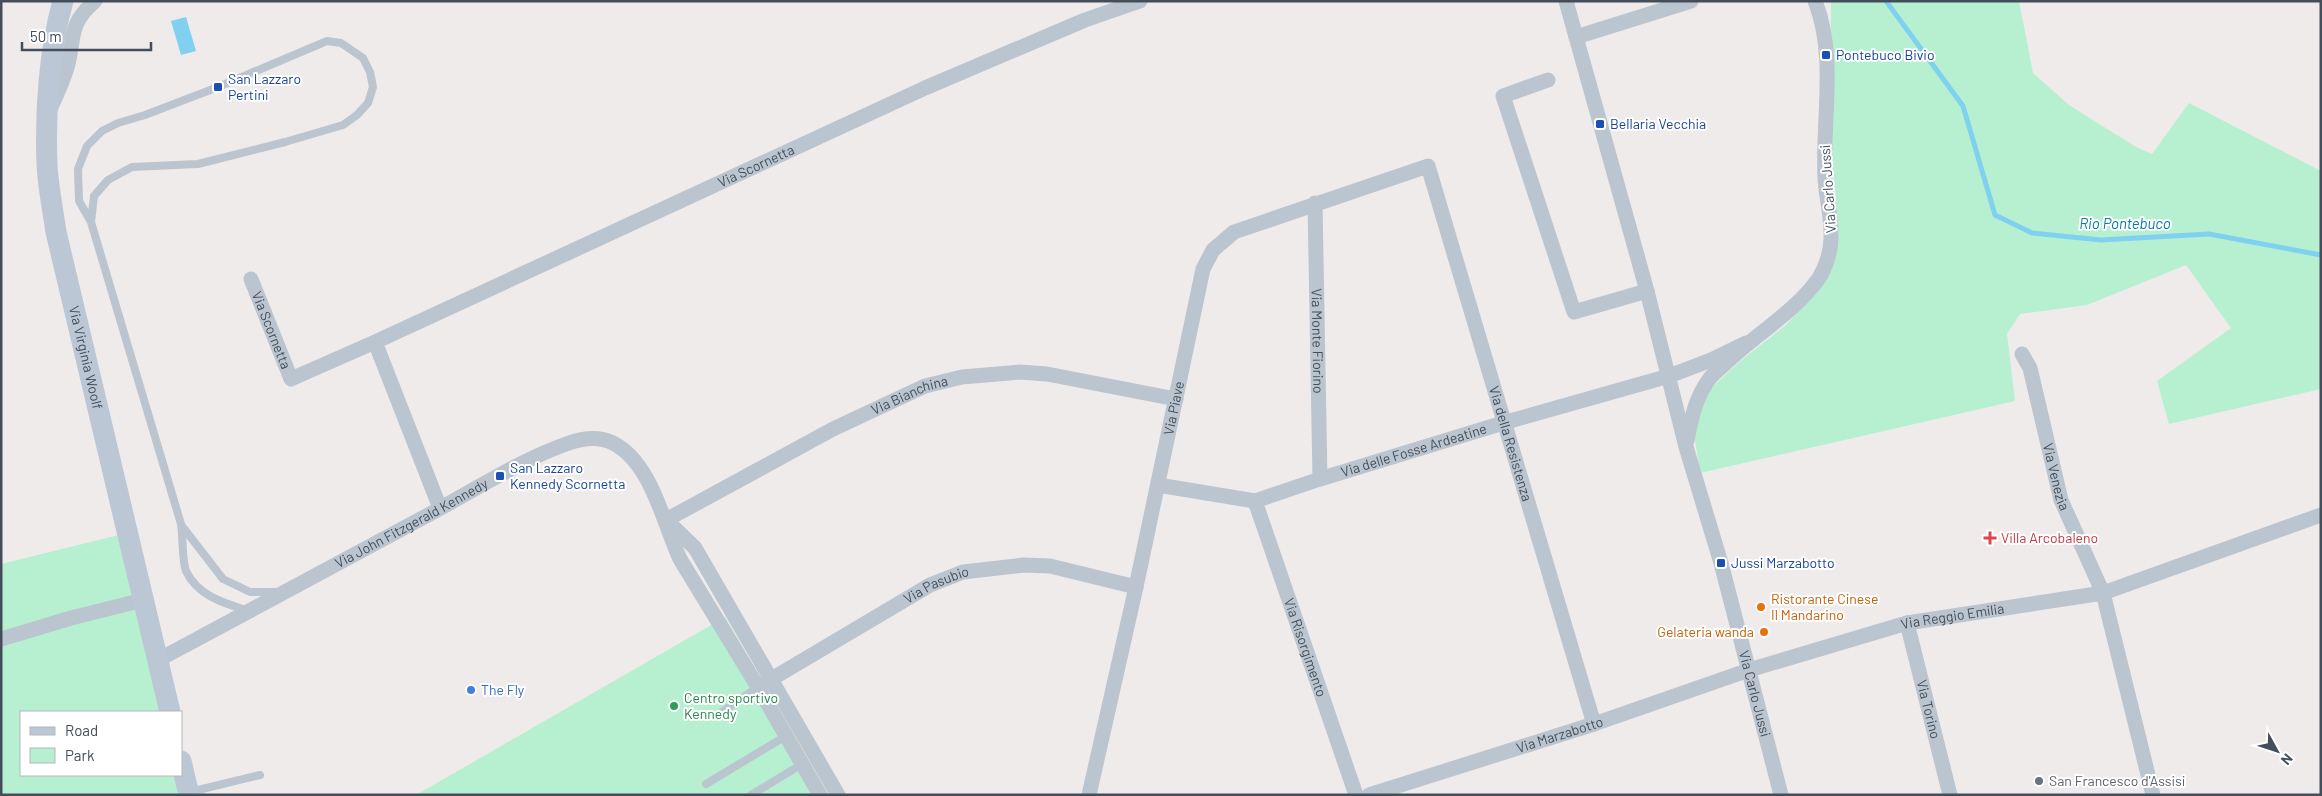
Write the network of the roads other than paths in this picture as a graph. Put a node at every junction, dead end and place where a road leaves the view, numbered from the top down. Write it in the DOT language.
graph roads {
  1 [pos="63,1"];
  2 [pos="95,1"];
  3 [pos="1140,1"];
  4 [pos="1566,1"];
  5 [pos="1691,1"];
  6 [pos="1816,1"];
  7 [pos="1576,37"];
  8 [pos="1548,80"];
  9 [pos="49,112"];
  10 [pos="1428,166"];
  11 [pos="1315,204"];
  12 [pos="90,222"];
  13 [pos="251,279"];
  14 [pos="1647,291"];
  15 [pos="375,342"];
  16 [pos="1746,343"];
  17 [pos="2022,354"];
  18 [pos="1669,376"];
  19 [pos="1176,399"];
  20 [pos="1503,423"];
  21 [pos="1686,447"];
  22 [pos="1320,478"];
  23 [pos="1158,485"];
  24 [pos="1255,501"];
  25 [pos="440,508"];
  26 [pos="2321,515"];
  27 [pos="666,520"];
  28 [pos="181,524"];
  29 [pos="1136,587"];
  30 [pos="283,593"];
  31 [pos="2103,593"];
  32 [pos="143,600"];
  33 [pos="249,611"];
  34 [pos="1907,623"];
  35 [pos="1,639"];
  36 [pos="158,660"];
  37 [pos="1750,670"];
  38 [pos="765,684"];
  39 [pos="170,711"];
  40 [pos="722,712"];
  41 [pos="1594,724"];
  42 [pos="786,736"];
  43 [pos="802,764"];
  44 [pos="182,765"];
  45 [pos="260,774"];
  46 [pos="706,784"];
  47 [pos="189,793"];
  48 [pos="751,795"];
  49 [pos="820,795"];
  50 [pos="838,795"];
  51 [pos="1089,795"];
  52 [pos="1356,795"];
  53 [pos="1369,795"];
  54 [pos="1781,795"];
  55 [pos="1950,795"];
  56 [pos="2153,795"];
  1 -- 9 [label="street, Via Virginia Woolf"];
  2 -- 9 [label="street, Via Virginia Woolf"];
  3 -- 15 [label="street, Via Scornetta"];
  4 -- 7 [label="street, Via Carlo Jussi"];
  5 -- 7 [label="street"];
  6 -- 16 [label="street, Via Carlo Jussi"];
  7 -- 14 [label="street, Via Carlo Jussi"];
  8 -- 14 [label="street"];
  9 -- 32 [label="street, Via Virginia Woolf"];
  10 -- 11 [label="street, Via Piave"];
  10 -- 20 [label="street, Via della Resistenza"];
  11 -- 19 [label="street, Via Piave"];
  11 -- 22 [label="street, Via Monte Fiorino"];
  12 -- 12 [label="lane"];
  12 -- 28 [label="lane"];
  13 -- 15 [label="street, Via Scornetta"];
  14 -- 18 [label="street, Via Carlo Jussi"];
  15 -- 25 [label="street"];
  16 -- 18 [label="street, Via Carlo Jussi"];
  16 -- 21 [label="street, Via Carlo Jussi"];
  17 -- 31 [label="street, Via Venezia"];
  18 -- 20 [label="street, Via delle Fosse Ardeatine"];
  18 -- 21 [label="street, Via Carlo Jussi"];
  19 -- 23 [label="street, Via Piave"];
  19 -- 27 [label="street, Via Bianchina"];
  20 -- 22 [label="street, Via delle Fosse Ardeatine"];
  20 -- 41 [label="street, Via della Resistenza"];
  21 -- 37 [label="street, Via Carlo Jussi"];
  22 -- 24 [label="street, Via delle Fosse Ardeatine"];
  23 -- 24 [label="street, Via delle Fosse Ardeatine"];
  23 -- 29 [label="street, Via Piave"];
  24 -- 52 [label="street, Via Risorgimento"];
  25 -- 27 [label="street, Via John Fitzgerald Kennedy"];
  25 -- 30 [label="street, Via John Fitzgerald Kennedy"];
  26 -- 31 [label="street"];
  27 -- 38 [label="street, Via John Fitzgerald Kennedy"];
  28 -- 30 [label="lane"];
  28 -- 33 [label="lane"];
  29 -- 38 [label="street, Via Pasubio"];
  29 -- 51 [label="street, Via Piave"];
  30 -- 33 [label="street, Via John Fitzgerald Kennedy"];
  31 -- 34 [label="street, Via Reggio Emilia"];
  31 -- 56 [label="street, Via Venezia"];
  32 -- 35 [label="street"];
  32 -- 36 [label="street, Via Virginia Woolf"];
  33 -- 36 [label="street, Via John Fitzgerald Kennedy"];
  34 -- 37 [label="street, Via Reggio Emilia"];
  34 -- 55 [label="street, Via Torino"];
  36 -- 39 [label="street, Via Virginia Woolf"];
  37 -- 41 [label="street, Via Marzabotto"];
  37 -- 54 [label="street, Via Carlo Jussi"];
  38 -- 40 [label="lane"];
  38 -- 42 [label="street, Via John Fitzgerald Kennedy"];
  38 -- 50 [label="street, Via John Fitzgerald Kennedy"];
  41 -- 53 [label="street, Via Marzabotto"];
  42 -- 43 [label="street, Via John Fitzgerald Kennedy"];
  42 -- 46 [label="lane"];
  43 -- 48 [label="lane"];
  43 -- 49 [label="street, Via John Fitzgerald Kennedy"];
  44 -- 47 [label="street"];
  45 -- 47 [label="lane"];
}
